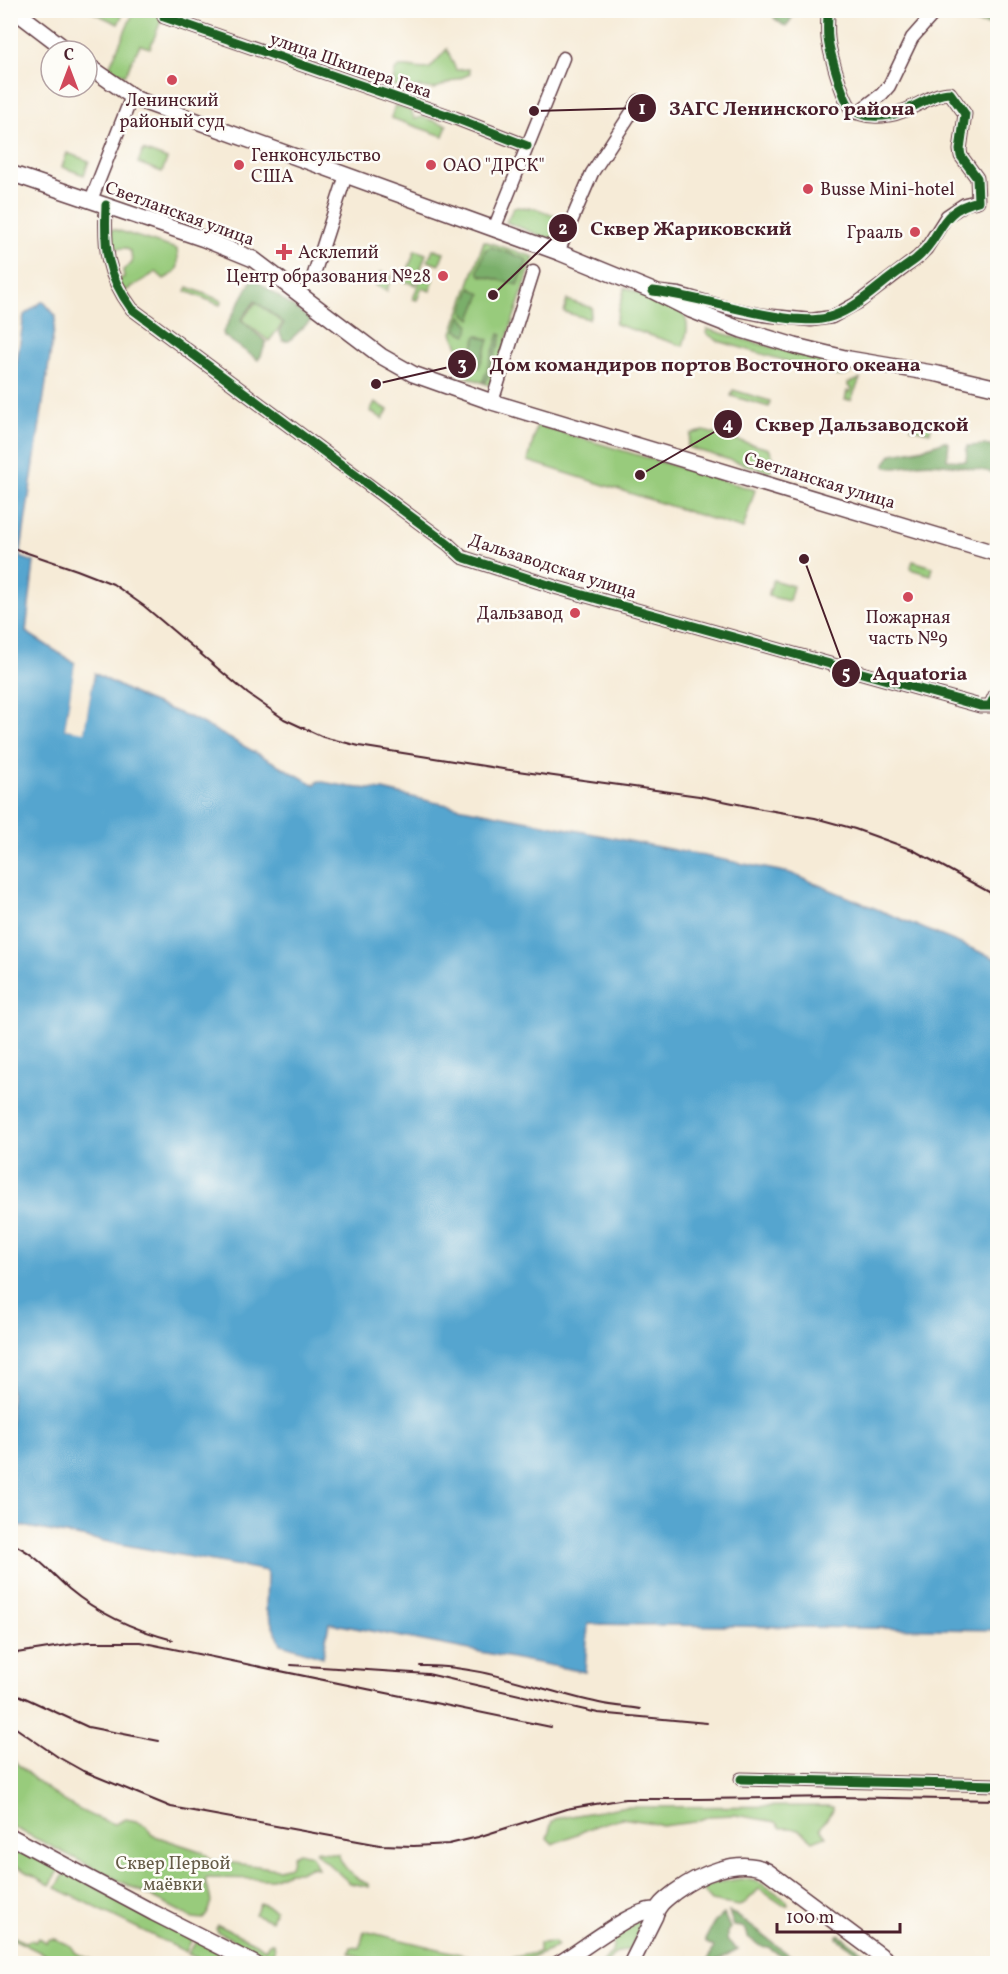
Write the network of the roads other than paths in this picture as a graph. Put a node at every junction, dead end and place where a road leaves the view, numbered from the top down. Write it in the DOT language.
graph roads {
  1 [pos="14,10"];
  2 [pos="828,10"];
  3 [pos="940,10"];
  4 [pos="164,17"];
  5 [pos="53,39"];
  6 [pos="563,58"];
  7 [pos="99,73"];
  8 [pos="132,96"];
  9 [pos="639,101"];
  10 [pos="857,113"];
  11 [pos="527,146"];
  12 [pos="10,173"];
  13 [pos="345,175"];
  14 [pos="91,200"];
  15 [pos="106,206"];
  16 [pos="494,229"];
  17 [pos="558,252"];
  18 [pos="533,272"];
  19 [pos="314,274"];
  20 [pos="653,291"];
  21 [pos="998,388"];
  22 [pos="492,402"];
  23 [pos="998,554"];
  24 [pos="996,694"];
  25 [pos="741,1779"];
  26 [pos="998,1785"];
  27 [pos="10,1836"];
  28 [pos="655,1910"];
  29 [pos="255,1964"];
  30 [pos="558,1964"];
  31 [pos="631,1964"];
  32 [pos="892,1964"];
  1 -- 5 [label="main road"];
  2 -- 10 [label="street"];
  3 -- 10 [label="street"];
  4 -- 11 [label="street, улица Шкипера Гека"];
  6 -- 11 [label="street"];
  7 -- 8 [label="main road"];
  8 -- 13 [label="main road"];
  8 -- 14 [label="street"];
  9 -- 17 [label="street"];
  10 -- 20 [label="street"];
  11 -- 16 [label="street"];
  12 -- 14 [label="main road, Светланская улица"];
  13 -- 16 [label="main road"];
  13 -- 19 [label="street"];
  14 -- 15 [label="main road, Светланская улица"];
  15 -- 22 [label="main road, Светланская улица"];
  15 -- 24 [label="street, Дальзаводская улица"];
  16 -- 17 [label="main road"];
  17 -- 20 [label="main road"];
  18 -- 22 [label="street"];
  20 -- 21 [label="main road"];
  22 -- 23 [label="main road, Светланская улица"];
  25 -- 26 [label="street"];
  27 -- 29 [label="main road"];
  28 -- 30 [label="main road"];
  28 -- 31 [label="main road"];
  28 -- 32 [label="main road"];
}
